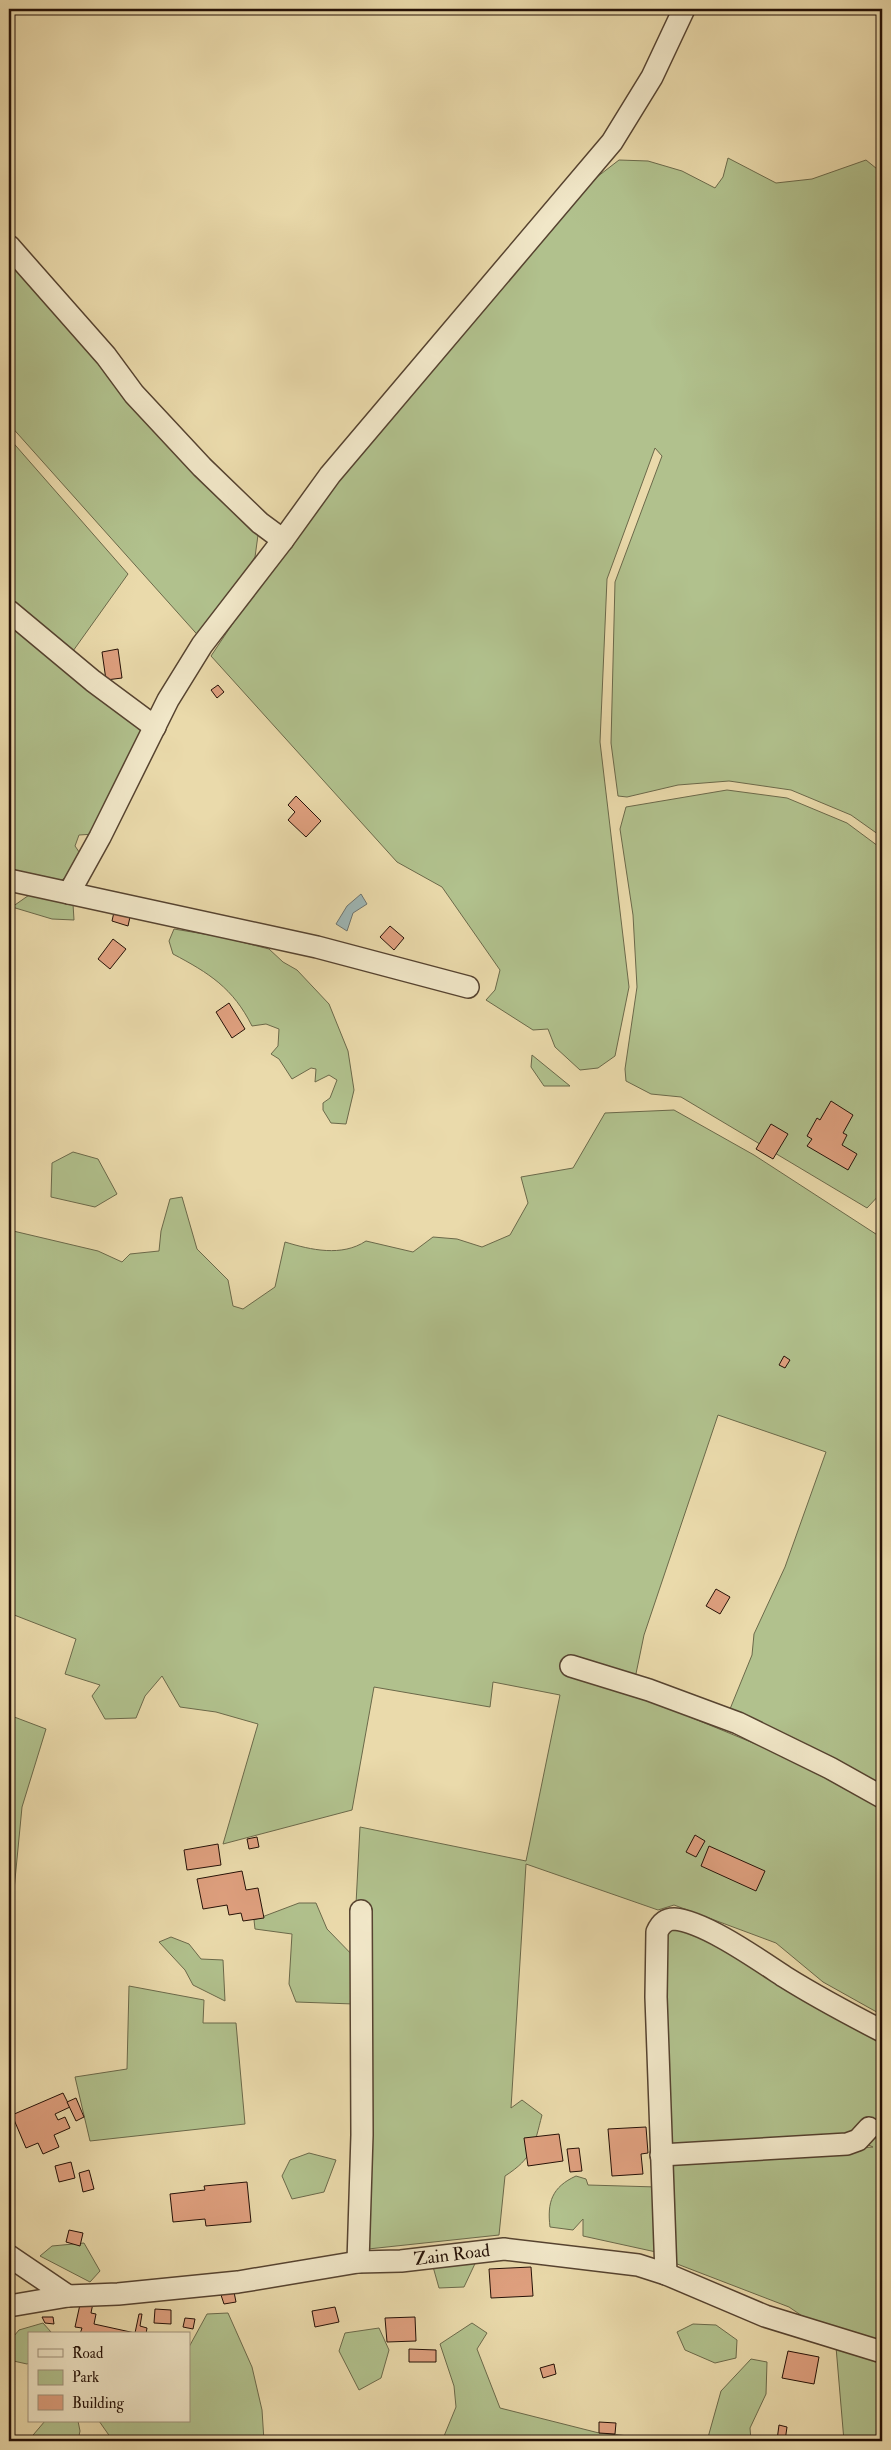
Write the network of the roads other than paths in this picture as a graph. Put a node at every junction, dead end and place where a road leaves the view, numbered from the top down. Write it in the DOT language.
graph roads {
  1 [pos="678,11"];
  2 [pos="9,246"];
  3 [pos="283,540"];
  4 [pos="9,611"];
  5 [pos="154,727"];
  6 [pos="9,880"];
  7 [pos="69,893"];
  8 [pos="468,987"];
  9 [pos="571,1666"];
  10 [pos="882,1798"];
  11 [pos="361,1912"];
  12 [pos="882,2032"];
  13 [pos="869,2128"];
  14 [pos="661,2155"];
  15 [pos="9,2256"];
  16 [pos="358,2262"];
  17 [pos="666,2274"];
  18 [pos="68,2296"];
  19 [pos="9,2306"];
  20 [pos="882,2352"];
  1 -- 3 [label="street"];
  2 -- 3 [label="street"];
  3 -- 5 [label="street"];
  4 -- 5 [label="street"];
  5 -- 7 [label="street"];
  6 -- 7 [label="street"];
  7 -- 8 [label="street"];
  9 -- 10 [label="street"];
  11 -- 16 [label="street"];
  12 -- 14 [label="street"];
  13 -- 14 [label="street"];
  14 -- 17 [label="street"];
  15 -- 18 [label="street"];
  16 -- 17 [label="street, Zain Road"];
  16 -- 18 [label="street, Zain Road"];
  17 -- 20 [label="street, Zain Road"];
  18 -- 19 [label="street, Zain Road"];
}
